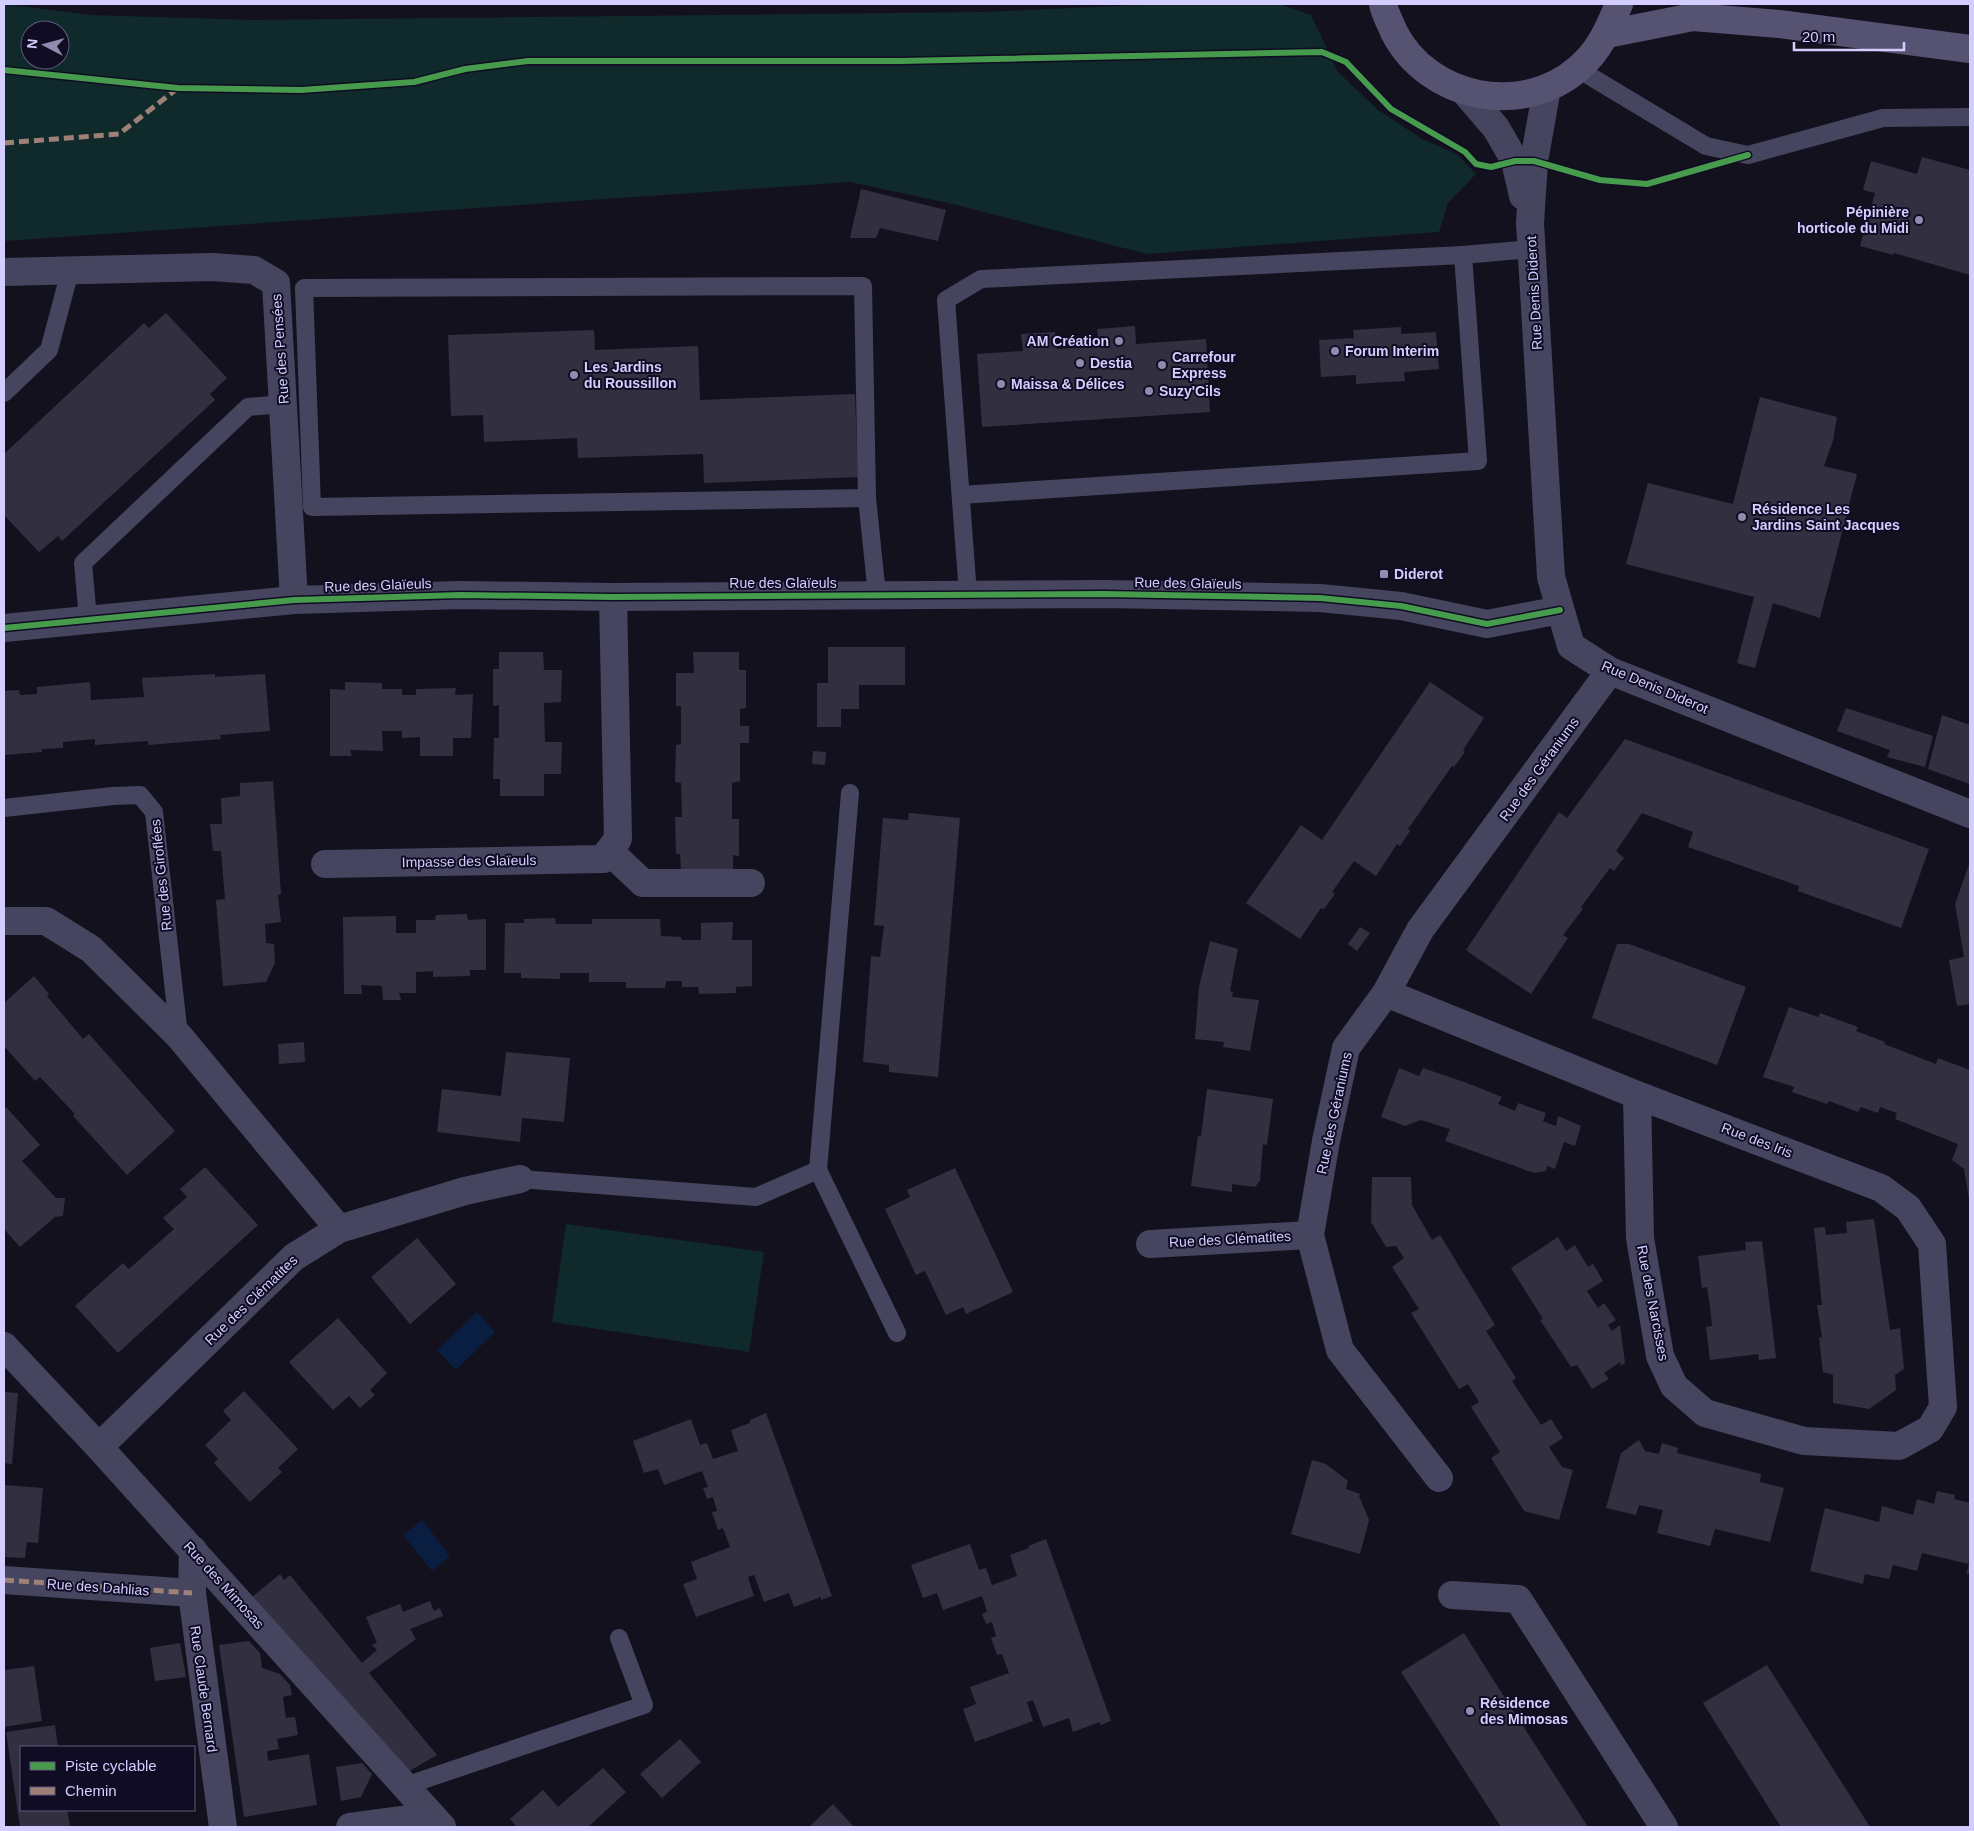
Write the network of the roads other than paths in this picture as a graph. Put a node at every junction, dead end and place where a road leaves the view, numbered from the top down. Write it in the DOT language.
graph roads {
  1 [pos="1619,4"];
  2 [pos="1375,6"];
  3 [pos="1607,34"];
  4 [pos="1970,49"];
  5 [pos="1578,69"];
  6 [pos="1547,88"];
  7 [pos="1465,92"];
  8 [pos="1970,117"];
  9 [pos="1530,236"];
  10 [pos="1463,254"];
  11 [pos="70,271"];
  12 [pos="4,272"];
  13 [pos="4,393"];
  14 [pos="284,404"];
  15 [pos="961,495"];
  16 [pos="867,498"];
  17 [pos="968,594"];
  18 [pos="877,595"];
  19 [pos="613,597"];
  20 [pos="294,600"];
  21 [pos="1560,610"];
  22 [pos="88,619"];
  23 [pos="4,628"];
  24 [pos="1610,672"];
  25 [pos="850,793"];
  26 [pos="4,808"];
  27 [pos="1970,814"];
  28 [pos="609,851"];
  29 [pos="325,864"];
  30 [pos="751,883"];
  31 [pos="4,921"];
  32 [pos="1386,993"];
  33 [pos="179,1036"];
  34 [pos="1638,1095"];
  35 [pos="818,1170"];
  36 [pos="520,1179"];
  37 [pos="339,1229"];
  38 [pos="1310,1235"];
  39 [pos="1150,1244"];
  40 [pos="897,1333"];
  41 [pos="4,1346"];
  42 [pos="1930,1429"];
  43 [pos="99,1447"];
  44 [pos="1439,1478"];
  45 [pos="193,1550"];
  46 [pos="4,1580"];
  47 [pos="192,1594"];
  48 [pos="1452,1595"];
  49 [pos="618,1638"];
  50 [pos="406,1786"];
  51 [pos="437,1822"];
  52 [pos="223,1827"];
  53 [pos="350,1827"];
  54 [pos="1664,1827"];
  1 -- 3 [label="main road"];
  2 -- 7 [label="main road"];
  3 -- 4 [label="main road"];
  3 -- 5 [label="main road"];
  5 -- 6 [label="main road"];
  5 -- 8 [label="lane"];
  6 -- 7 [label="main road"];
  6 -- 9 [label="street, Rue Denis Diderot"];
  7 -- 9 [label="street, Rue Denis Diderot"];
  9 -- 10 [label="lane"];
  9 -- 21 [label="street, Rue Denis Diderot"];
  10 -- 15 [label="lane"];
  10 -- 15 [label="lane"];
  11 -- 12 [label="street, Rue des Pensées"];
  11 -- 13 [label="lane"];
  11 -- 14 [label="street, Rue des Pensées"];
  14 -- 20 [label="street, Rue des Pensées"];
  14 -- 22 [label="lane"];
  15 -- 17 [label="lane"];
  16 -- 16 [label="lane"];
  16 -- 18 [label="lane"];
  17 -- 18 [label="street, Rue des Glaïeuls"];
  17 -- 21 [label="street, Rue des Glaïeuls"];
  18 -- 19 [label="street, Rue des Glaïeuls"];
  19 -- 20 [label="street, Rue des Glaïeuls"];
  19 -- 28 [label="street"];
  20 -- 22 [label="street, Rue des Glaïeuls"];
  21 -- 24 [label="street, Rue Denis Diderot"];
  22 -- 23 [label="street, Rue des Glaïeuls"];
  24 -- 27 [label="street, Rue Denis Diderot"];
  24 -- 32 [label="street, Rue des Géraniums"];
  25 -- 35 [label="lane"];
  26 -- 33 [label="lane, Rue des Giroflées"];
  28 -- 29 [label="street, Impasse des Glaïeuls"];
  28 -- 30 [label="street"];
  31 -- 33 [label="street"];
  32 -- 34 [label="street, Rue des Iris"];
  32 -- 38 [label="street, Rue des Géraniums"];
  33 -- 37 [label="street"];
  34 -- 42 [label="street, Rue des Iris"];
  34 -- 42 [label="street, Rue des Narcisses"];
  35 -- 36 [label="lane"];
  35 -- 40 [label="lane"];
  36 -- 37 [label="street, Rue des Clématites"];
  37 -- 43 [label="street, Rue des Clématites"];
  38 -- 39 [label="street, Rue des Clématites"];
  38 -- 44 [label="street, Rue des Géraniums"];
  41 -- 43 [label="street, Rue des Mimosas"];
  43 -- 45 [label="street, Rue des Mimosas"];
  45 -- 47 [label="street, Rue Claude Bernard"];
  45 -- 50 [label="street, Rue des Mimosas"];
  46 -- 47 [label="street, Rue des Dahlias"];
  47 -- 52 [label="street, Rue Claude Bernard"];
  48 -- 54 [label="street"];
  49 -- 50 [label="lane"];
  50 -- 51 [label="street, Rue des Mimosas"];
  51 -- 53 [label="street"];
}
